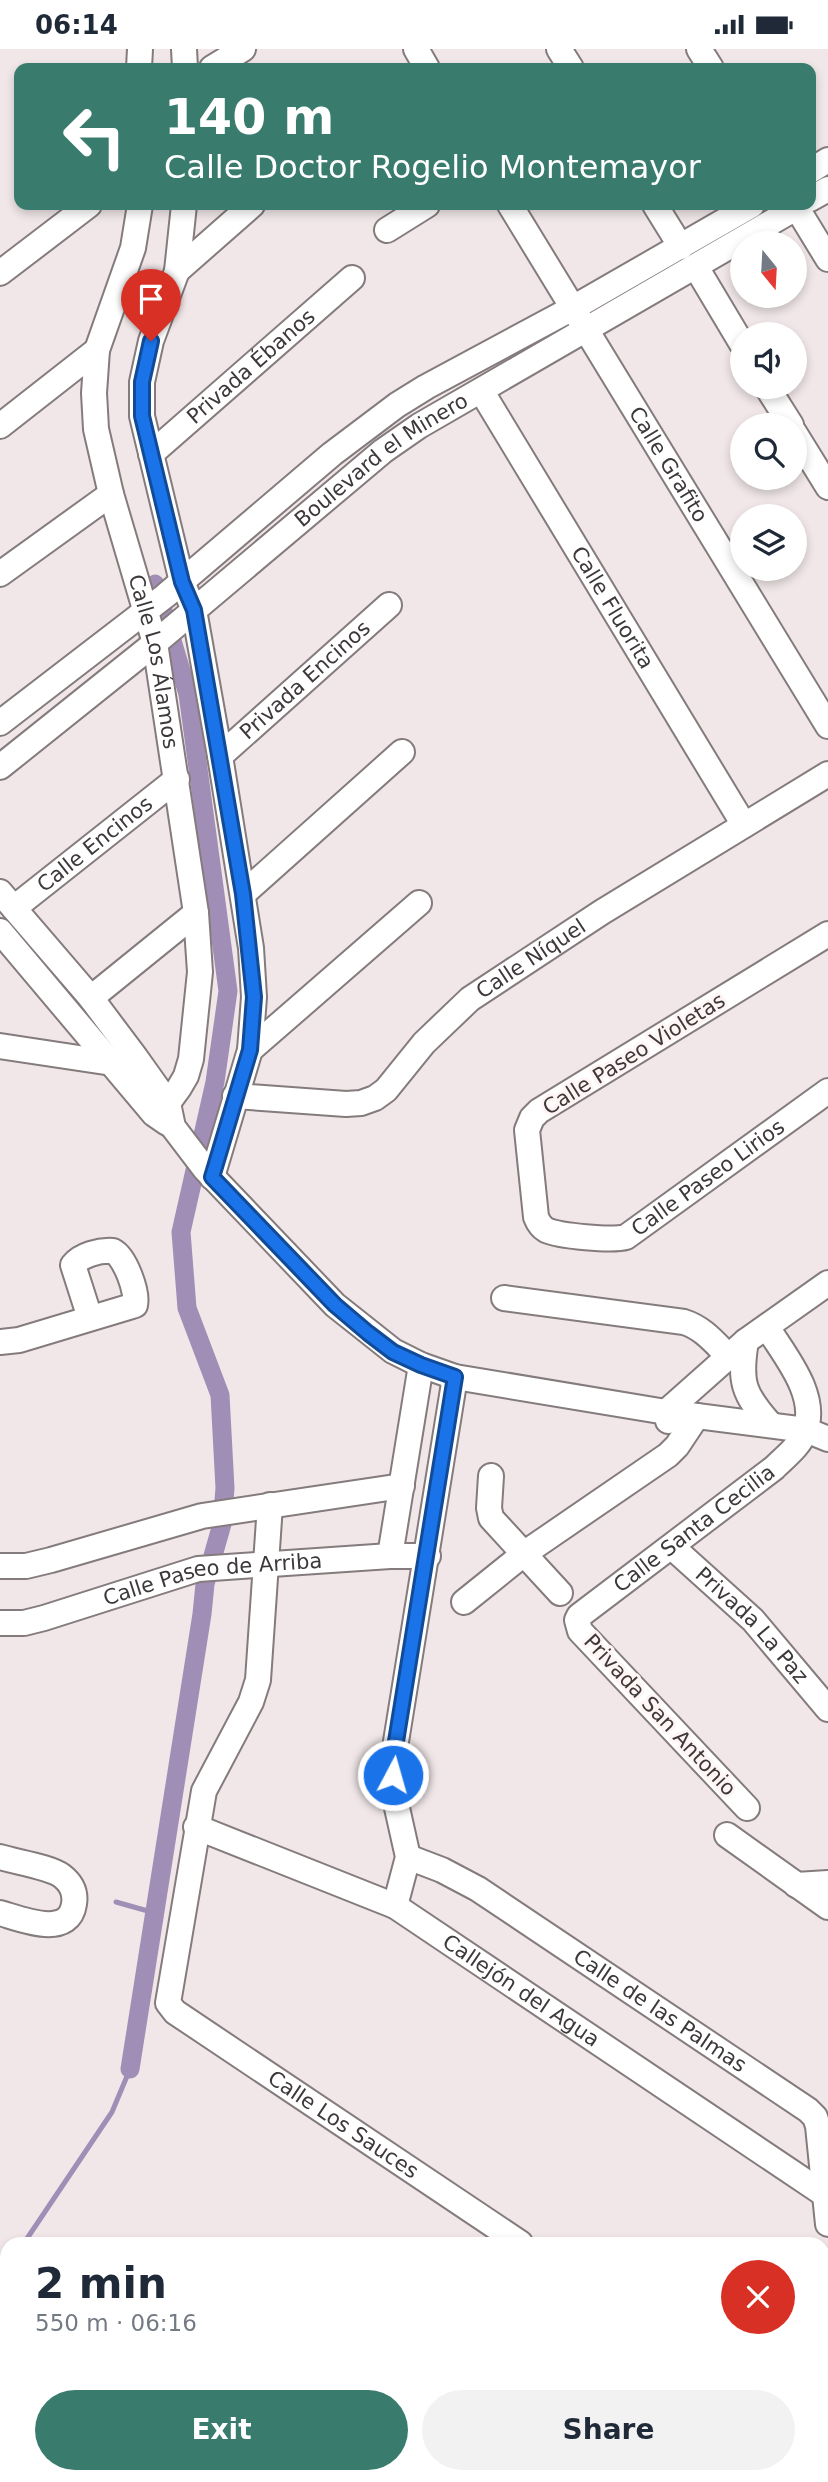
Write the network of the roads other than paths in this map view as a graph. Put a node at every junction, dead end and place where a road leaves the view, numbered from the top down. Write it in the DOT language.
graph roads {
  1 [pos="243,49"];
  2 [pos="220,63"];
  3 [pos="82,210"];
  4 [pos="139,210"];
  5 [pos="183,210"];
  6 [pos="246,210"];
  7 [pos="419,210"];
  8 [pos="513,210"];
  9 [pos="658,210"];
  10 [pos="744,210"];
  11 [pos="791,210"];
  12 [pos="804,210"];
  13 [pos="387,230"];
  14 [pos="681,247"];
  15 [pos="828,259"];
  16 [pos="696,267"];
  17 [pos="177,271"];
  18 [pos="0,273"];
  19 [pos="352,278"];
  20 [pos="573,308"];
  21 [pos="730,324"];
  22 [pos="587,331"];
  23 [pos="97,351"];
  24 [pos="482,392"];
  25 [pos="0,426"];
  26 [pos="807,453"];
  27 [pos="151,454"];
  28 [pos="828,487"];
  29 [pos="111,494"];
  30 [pos="0,575"];
  31 [pos="161,598"];
  32 [pos="389,605"];
  33 [pos="173,628"];
  34 [pos="0,723"];
  35 [pos="828,726"];
  36 [pos="402,752"];
  37 [pos="220,756"];
  38 [pos="0,767"];
  39 [pos="828,774"];
  40 [pos="177,779"];
  41 [pos="744,825"];
  42 [pos="243,894"];
  43 [pos="7,900"];
  44 [pos="419,903"];
  45 [pos="196,913"];
  46 [pos="0,931"];
  47 [pos="827,937"];
  48 [pos="91,998"];
  49 [pos="0,1046"];
  50 [pos="250,1050"];
  51 [pos="112,1063"];
  52 [pos="828,1091"];
  53 [pos="235,1096"];
  54 [pos="170,1123"];
  55 [pos="208,1173"];
  56 [pos="539,1223"];
  57 [pos="828,1283"];
  58 [pos="504,1298"];
  59 [pos="90,1318"];
  60 [pos="767,1327"];
  61 [pos="0,1342"];
  62 [pos="737,1349"];
  63 [pos="421,1365"];
  64 [pos="455,1377"];
  65 [pos="666,1412"];
  66 [pos="697,1416"];
  67 [pos="771,1425"];
  68 [pos="817,1435"];
  69 [pos="674,1449"];
  70 [pos="491,1476"];
  71 [pos="402,1486"];
  72 [pos="270,1505"];
  73 [pos="672,1547"];
  74 [pos="525,1553"];
  75 [pos="390,1556"];
  76 [pos="428,1556"];
  77 [pos="265,1563"];
  78 [pos="0,1566"];
  79 [pos="560,1593"];
  80 [pos="464,1602"];
  81 [pos="577,1621"];
  82 [pos="0,1623"];
  83 [pos="828,1709"];
  84 [pos="747,1808"];
  85 [pos="196,1828"];
  86 [pos="727,1835"];
  87 [pos="0,1857"];
  88 [pos="408,1857"];
  89 [pos="828,1883"];
  90 [pos="796,1885"];
  91 [pos="395,1906"];
  92 [pos="828,1907"];
  93 [pos="0,1913"];
  94 [pos="824,2194"];
  95 [pos="828,2224"];
  96 [pos="511,2237"];
  1 -- 2 [label="street"];
  3 -- 18 [label="street"];
  4 -- 23 [label="street, Calle Los Álamos"];
  5 -- 17 [label="street, Calle Los Álamos"];
  6 -- 17 [label="street"];
  7 -- 13 [label="street"];
  8 -- 20 [label="street, Calle Grafito"];
  9 -- 14 [label="street"];
  10 -- 14 [label="street, Boulevard el Minero"];
  11 -- 16 [label="street, Boulevard el Minero"];
  12 -- 15 [label="street"];
  14 -- 20 [label="street, Boulevard el Minero"];
  16 -- 21 [label="street"];
  16 -- 22 [label="street, Boulevard el Minero"];
  17 -- 27 [label="street, Calle Los Álamos"];
  19 -- 27 [label="street, Privada Ébanos"];
  20 -- 22 [label="street, Calle Grafito"];
  20 -- 31 [label="street, Boulevard el Minero"];
  22 -- 24 [label="street, Boulevard el Minero"];
  22 -- 35 [label="street, Calle Grafito"];
  23 -- 25 [label="street"];
  23 -- 29 [label="street, Calle Los Álamos"];
  24 -- 33 [label="street, Boulevard el Minero"];
  24 -- 41 [label="street, Calle Fluorita"];
  26 -- 28 [label="street"];
  27 -- 31 [label="street, Calle Los Álamos"];
  29 -- 30 [label="street"];
  29 -- 31 [label="street, Calle Los Álamos"];
  31 -- 33 [label="street, Calle Los Álamos"];
  31 -- 33 [label="street, Calle Los Álamos"];
  31 -- 34 [label="street, Boulevard el Minero"];
  32 -- 37 [label="street, Privada Encinos"];
  33 -- 37 [label="street, Calle Los Álamos"];
  33 -- 38 [label="street, Boulevard el Minero"];
  33 -- 40 [label="street, Calle Los Álamos"];
  36 -- 42 [label="street"];
  37 -- 42 [label="street, Calle Los Álamos"];
  39 -- 41 [label="street, Calle Níquel"];
  40 -- 43 [label="street, Calle Encinos"];
  40 -- 45 [label="street, Calle Los Álamos"];
  41 -- 53 [label="street, Calle Níquel"];
  42 -- 50 [label="street, Calle Los Álamos"];
  43 -- 48 [label="street"];
  44 -- 50 [label="street"];
  45 -- 48 [label="street"];
  45 -- 54 [label="street, Calle Los Álamos"];
  46 -- 51 [label="street"];
  47 -- 56 [label="street, Calle Paseo Violetas"];
  48 -- 54 [label="street"];
  49 -- 51 [label="street"];
  50 -- 53 [label="street, Calle Los Álamos"];
  51 -- 54 [label="street"];
  52 -- 56 [label="street, Calle Paseo Lirios"];
  53 -- 55 [label="street, Calle Los Álamos"];
  54 -- 55 [label="street"];
  55 -- 63 [label="street"];
  57 -- 60 [label="street"];
  58 -- 62 [label="street"];
  59 -- 59 [label="street"];
  59 -- 61 [label="street"];
  60 -- 62 [label="street"];
  60 -- 68 [label="street"];
  62 -- 65 [label="street"];
  62 -- 67 [label="street"];
  63 -- 64 [label="street"];
  63 -- 71 [label="street"];
  64 -- 65 [label="street"];
  64 -- 76 [label="street"];
  65 -- 66 [label="street"];
  65 -- 69 [label="street"];
  66 -- 67 [label="street"];
  66 -- 69 [label="street"];
  67 -- 68 [label="street"];
  68 -- 73 [label="street, Calle Santa Cecilia"];
  69 -- 74 [label="street"];
  70 -- 74 [label="street"];
  71 -- 72 [label="street"];
  71 -- 75 [label="street"];
  72 -- 77 [label="street"];
  72 -- 78 [label="street"];
  73 -- 81 [label="street, Calle Santa Cecilia"];
  73 -- 83 [label="street, Privada La Paz"];
  74 -- 79 [label="street"];
  74 -- 80 [label="street"];
  75 -- 76 [label="street, Calle Paseo de Arriba"];
  75 -- 77 [label="street, Calle Paseo de Arriba"];
  76 -- 88 [label="street"];
  77 -- 82 [label="street, Calle Paseo de Arriba"];
  77 -- 85 [label="street"];
  81 -- 84 [label="street, Privada San Antonio"];
  85 -- 91 [label="street, Callejón del Agua"];
  85 -- 96 [label="street, Calle Los Sauces"];
  86 -- 90 [label="street"];
  87 -- 93 [label="street"];
  88 -- 91 [label="street"];
  88 -- 94 [label="street, Calle de las Palmas"];
  89 -- 90 [label="street"];
  90 -- 92 [label="street"];
  91 -- 94 [label="street, Callejón del Agua"];
  94 -- 95 [label="street, Calle de las Palmas"];
}
